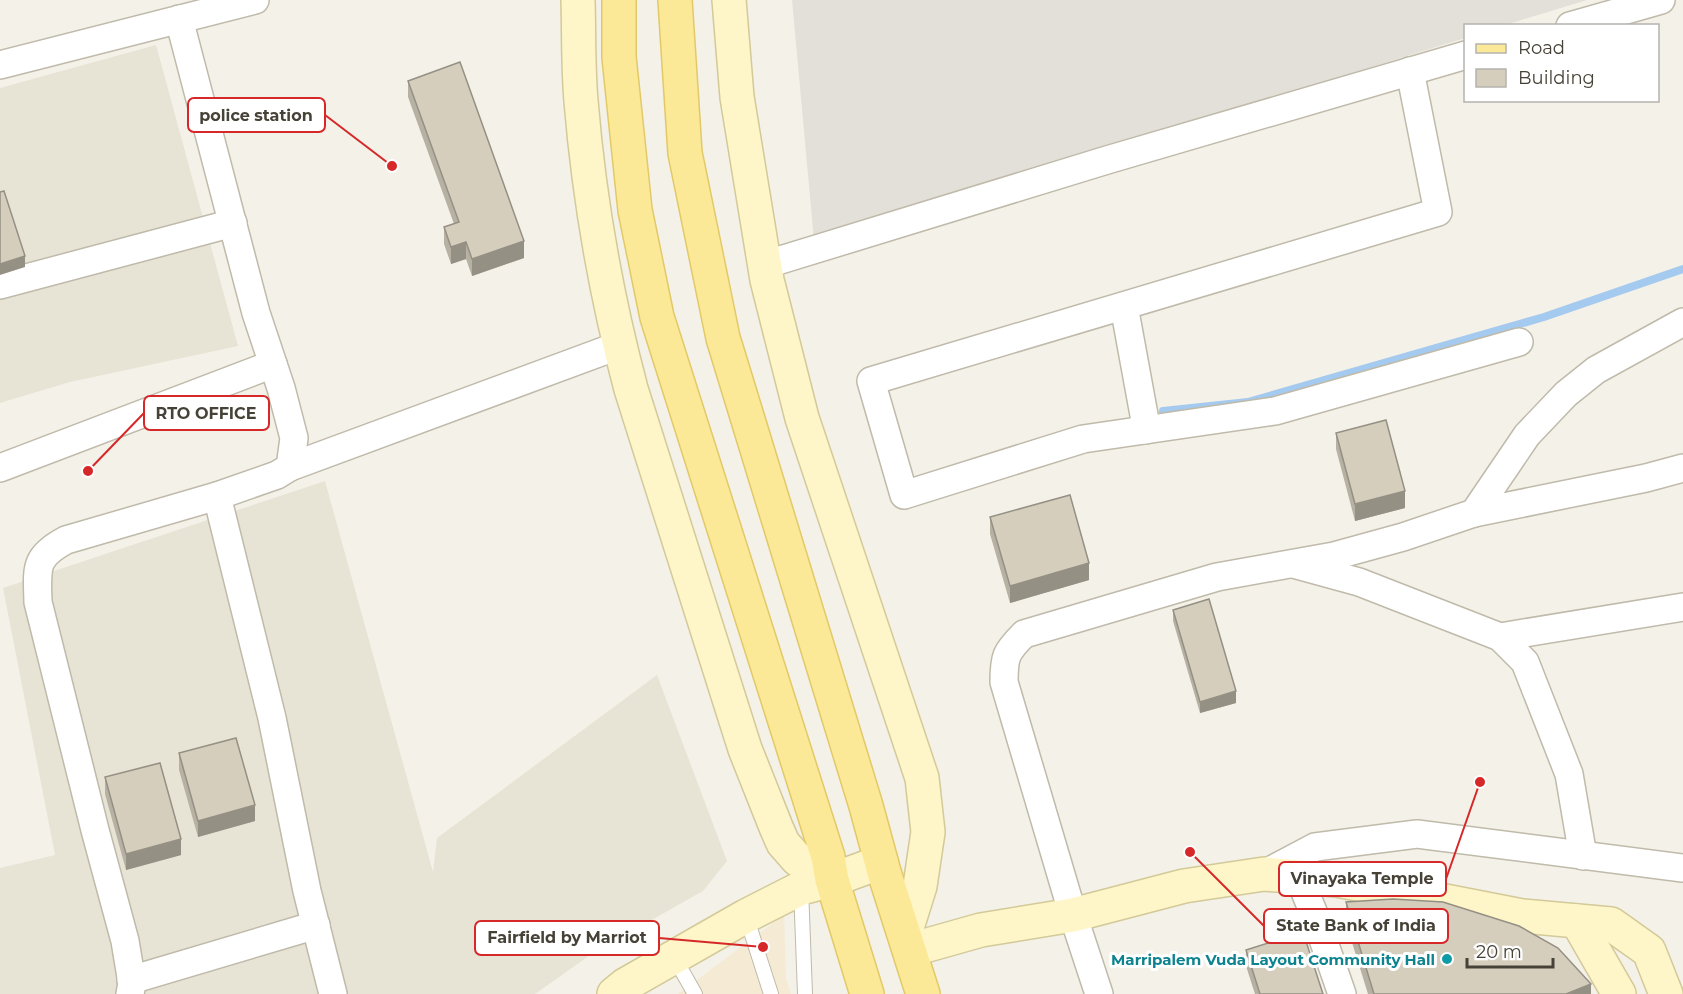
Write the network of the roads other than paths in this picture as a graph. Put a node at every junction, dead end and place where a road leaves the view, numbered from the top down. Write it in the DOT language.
graph roads {
  1 [pos="255,0"];
  2 [pos="578,0"];
  3 [pos="619,0"];
  4 [pos="675,0"];
  5 [pos="729,0"];
  6 [pos="1660,0"];
  7 [pos="179,19"];
  8 [pos="1577,24"];
  9 [pos="1464,56"];
  10 [pos="0,65"];
  11 [pos="1410,71"];
  12 [pos="233,224"];
  13 [pos="764,266"];
  14 [pos="0,285"];
  15 [pos="1124,306"];
  16 [pos="1683,322"];
  17 [pos="1519,342"];
  18 [pos="620,345"];
  19 [pos="273,364"];
  20 [pos="1144,430"];
  21 [pos="290,467"];
  22 [pos="0,468"];
  23 [pos="1683,468"];
  24 [pos="217,496"];
  25 [pos="1474,513"];
  26 [pos="1291,563"];
  27 [pos="1683,607"];
  28 [pos="1500,637"];
  29 [pos="1583,856"];
  30 [pos="881,862"];
  31 [pos="1683,868"];
  32 [pos="1264,874"];
  33 [pos="1299,877"];
  34 [pos="816,884"];
  35 [pos="1073,915"];
  36 [pos="746,916"];
  37 [pos="1577,921"];
  38 [pos="316,925"];
  39 [pos="907,942"];
  40 [pos="674,957"];
  41 [pos="131,987"];
  42 [pos="333,994"];
  43 [pos="614,994"];
  44 [pos="695,994"];
  45 [pos="771,994"];
  46 [pos="805,994"];
  47 [pos="867,994"];
  48 [pos="923,994"];
  49 [pos="1099,994"];
  50 [pos="1342,994"];
  51 [pos="1619,994"];
  52 [pos="1666,994"];
  1 -- 7 [label="street"];
  2 -- 18 [label="street"];
  3 -- 34 [label="main road"];
  4 -- 30 [label="main road"];
  5 -- 13 [label="street"];
  6 -- 8 [label="street"];
  7 -- 10 [label="street"];
  7 -- 12 [label="street"];
  9 -- 11 [label="street"];
  11 -- 13 [label="street"];
  11 -- 15 [label="street"];
  12 -- 14 [label="street"];
  12 -- 19 [label="street"];
  13 -- 39 [label="street"];
  15 -- 20 [label="street"];
  15 -- 20 [label="street"];
  16 -- 25 [label="street"];
  17 -- 20 [label="street"];
  18 -- 21 [label="street"];
  18 -- 34 [label="street"];
  19 -- 21 [label="street"];
  19 -- 22 [label="street"];
  21 -- 24 [label="street"];
  23 -- 25 [label="street"];
  24 -- 38 [label="street"];
  24 -- 41 [label="street"];
  25 -- 26 [label="street"];
  26 -- 28 [label="street"];
  26 -- 35 [label="street"];
  27 -- 28 [label="street"];
  28 -- 29 [label="street"];
  29 -- 31 [label="street"];
  29 -- 32 [label="street"];
  30 -- 34 [label="street"];
  30 -- 39 [label="main road"];
  32 -- 33 [label="street"];
  32 -- 35 [label="street"];
  33 -- 37 [label="street"];
  33 -- 50 [label="street"];
  34 -- 36 [label="street"];
  34 -- 46 [label="lane"];
  34 -- 47 [label="main road"];
  35 -- 39 [label="street"];
  35 -- 49 [label="street"];
  36 -- 40 [label="street"];
  36 -- 45 [label="lane"];
  37 -- 51 [label="street"];
  37 -- 52 [label="street"];
  38 -- 41 [label="street"];
  38 -- 42 [label="street"];
  39 -- 48 [label="main road"];
  40 -- 43 [label="street"];
  40 -- 44 [label="lane"];
}
